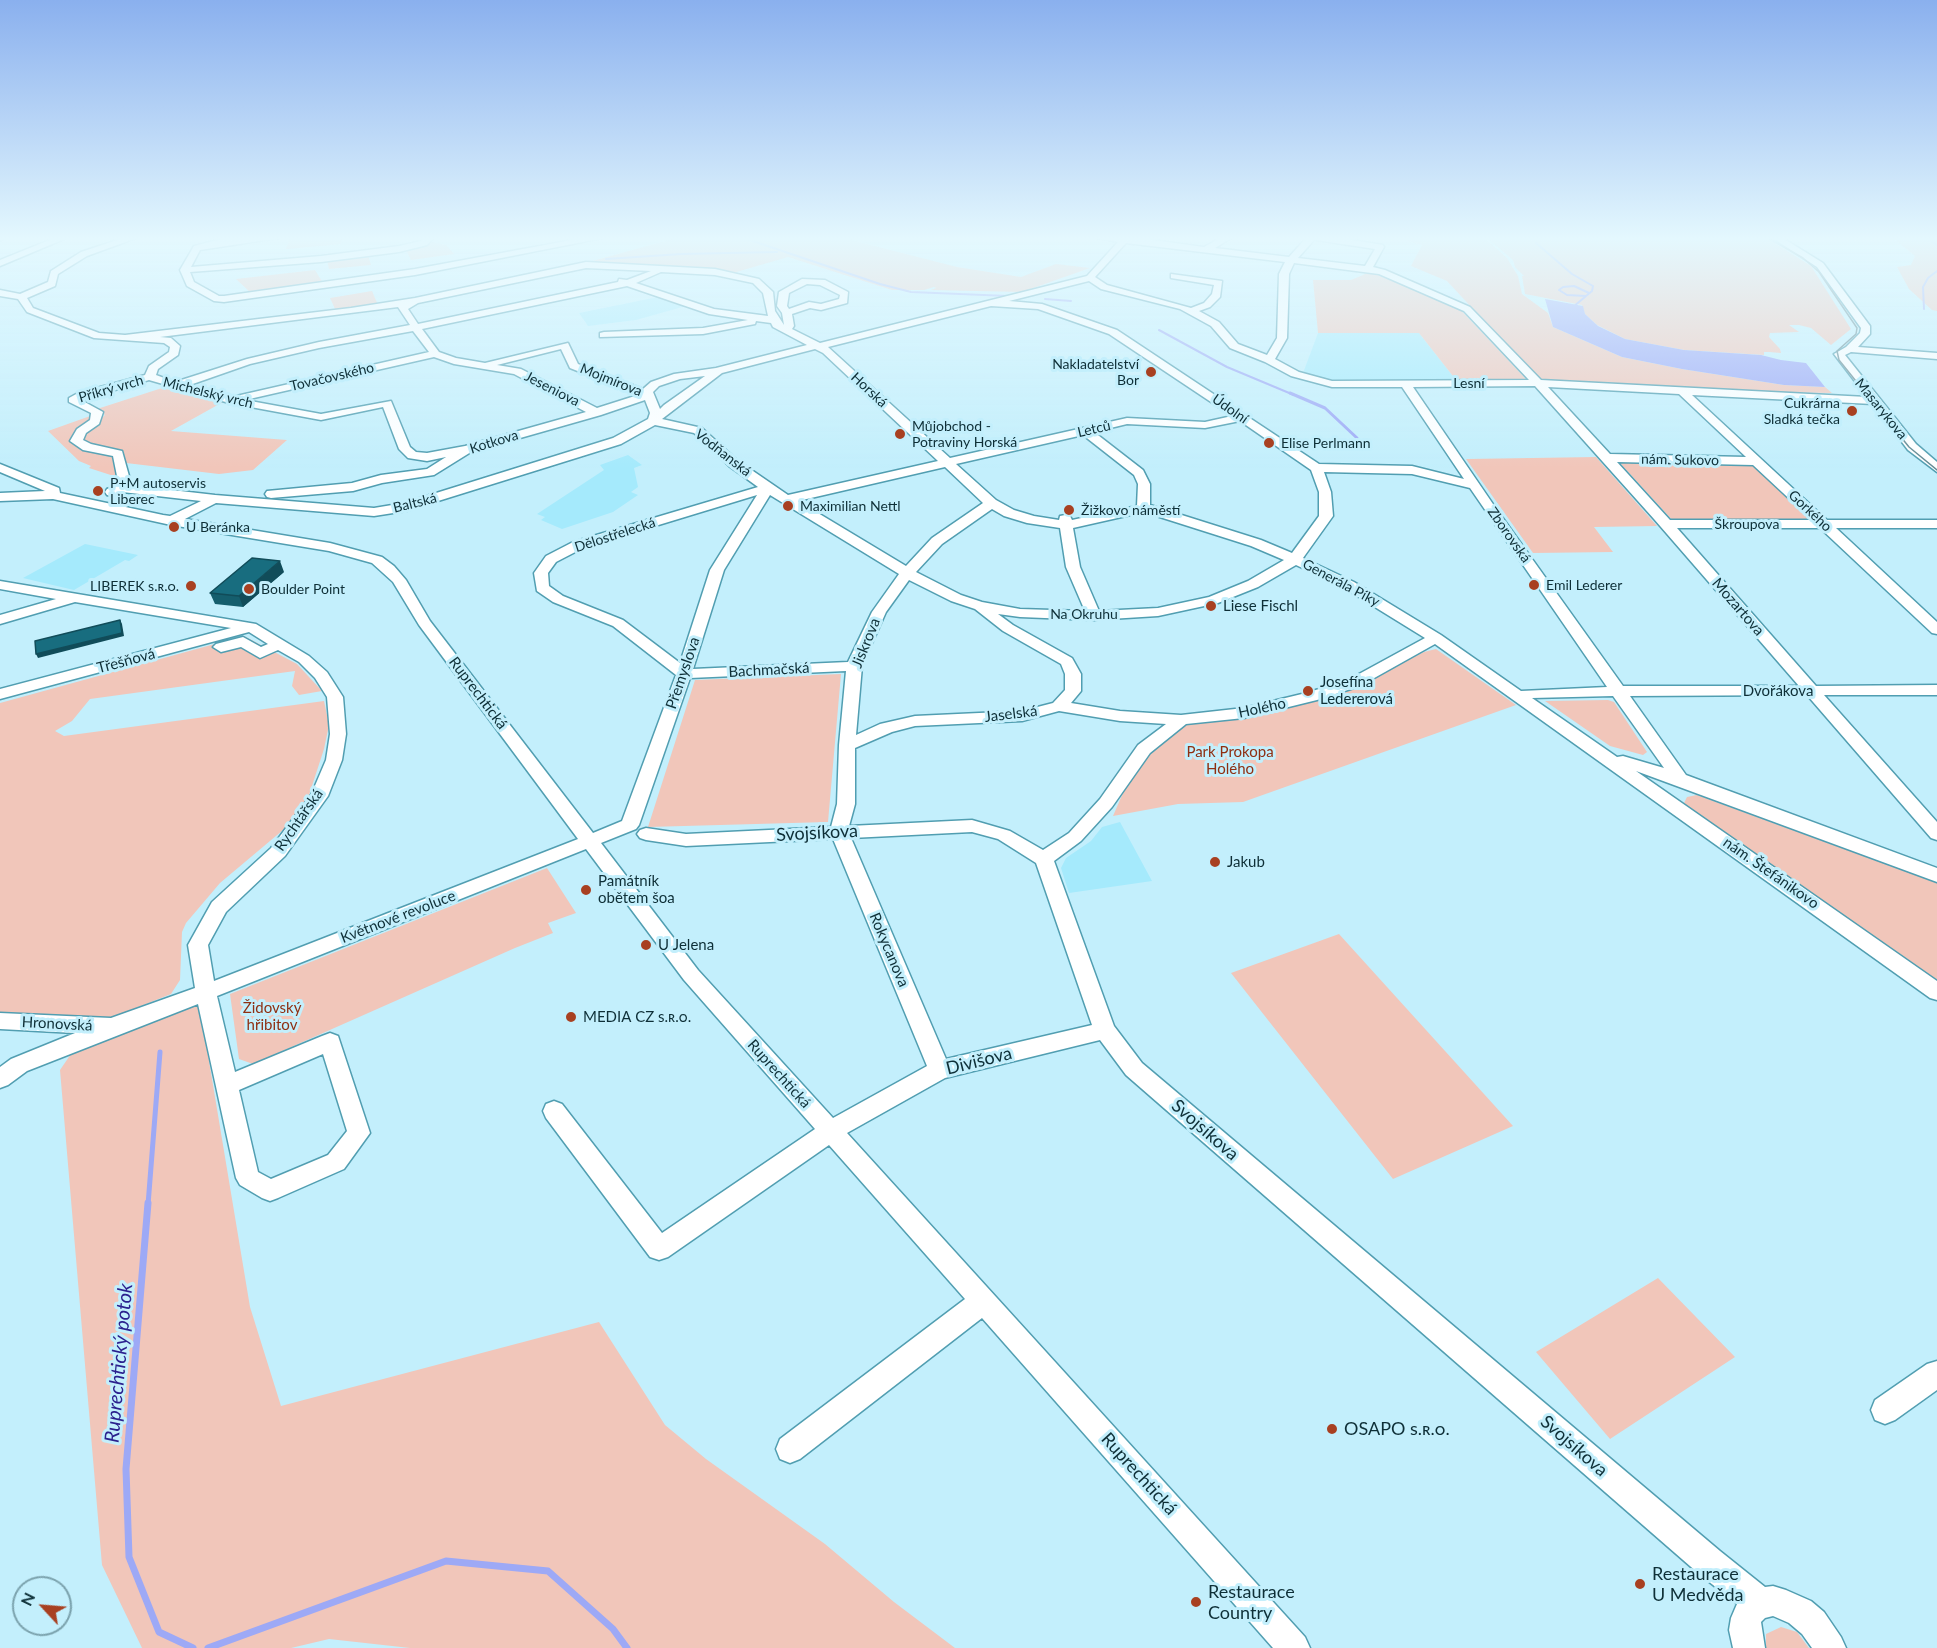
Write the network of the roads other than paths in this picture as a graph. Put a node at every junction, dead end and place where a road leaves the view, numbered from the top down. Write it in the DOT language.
graph roads {
  1 [pos="787,313"];
  2 [pos="40,314"];
  3 [pos="285,314"];
  4 [pos="406,314"];
  5 [pos="485,314"];
  6 [pos="727,314"];
  7 [pos="767,314"];
  8 [pos="946,314"];
  9 [pos="1062,314"];
  10 [pos="1196,314"];
  11 [pos="1283,314"];
  12 [pos="1472,314"];
  13 [pos="1856,314"];
  14 [pos="767,319"];
  15 [pos="416,327"];
  16 [pos="784,329"];
  17 [pos="604,335"];
  18 [pos="171,336"];
  19 [pos="818,345"];
  20 [pos="1850,349"];
  21 [pos="435,354"];
  22 [pos="1937,356"];
  23 [pos="1269,360"];
  24 [pos="481,365"];
  25 [pos="718,371"];
  26 [pos="150,377"];
  27 [pos="1538,383"];
  28 [pos="1406,384"];
  29 [pos="175,386"];
  30 [pos="1683,392"];
  31 [pos="648,395"];
  32 [pos="229,400"];
  33 [pos="1875,401"];
  34 [pos="597,413"];
  35 [pos="1242,417"];
  36 [pos="653,421"];
  37 [pos="1086,431"];
  38 [pos="467,449"];
  39 [pos="1605,458"];
  40 [pos="947,461"];
  41 [pos="1756,461"];
  42 [pos="0,468"];
  43 [pos="1316,468"];
  44 [pos="1937,468"];
  45 [pos="1475,486"];
  46 [pos="121,488"];
  47 [pos="768,488"];
  48 [pos="53,495"];
  49 [pos="0,497"];
  50 [pos="214,499"];
  51 [pos="227,499"];
  52 [pos="788,499"];
  53 [pos="87,502"];
  54 [pos="991,503"];
  55 [pos="1144,507"];
  56 [pos="171,521"];
  57 [pos="1066,522"];
  58 [pos="1665,524"];
  59 [pos="1824,524"];
  60 [pos="1937,524"];
  61 [pos="1295,559"];
  62 [pos="907,573"];
  63 [pos="0,585"];
  64 [pos="74,597"];
  65 [pos="979,606"];
  66 [pos="1094,616"];
  67 [pos="0,620"];
  68 [pos="251,627"];
  69 [pos="1937,630"];
  70 [pos="1436,638"];
  71 [pos="279,644"];
  72 [pos="854,666"];
  73 [pos="100,668"];
  74 [pos="684,674"];
  75 [pos="1937,690"];
  76 [pos="1618,691"];
  77 [pos="1812,691"];
  78 [pos="0,694"];
  79 [pos="1518,696"];
  80 [pos="1059,706"];
  81 [pos="1181,720"];
  82 [pos="847,746"];
  83 [pos="1604,755"];
  84 [pos="1680,779"];
  85 [pos="839,831"];
  86 [pos="646,834"];
  87 [pos="1937,834"];
  88 [pos="590,842"];
  89 [pos="1044,859"];
  90 [pos="1937,875"];
  91 [pos="207,992"];
  92 [pos="1937,992"];
  93 [pos="0,1021"];
  94 [pos="114,1026"];
  95 [pos="1105,1030"];
  96 [pos="940,1070"];
  97 [pos="0,1079"];
  98 [pos="228,1085"];
  99 [pos="554,1111"];
  100 [pos="830,1131"];
  101 [pos="983,1301"];
  102 [pos="1937,1374"];
  103 [pos="1885,1410"];
  104 [pos="790,1449"];
  105 [pos="1761,1603"];
  106 [pos="1294,1648"];
  107 [pos="1749,1648"];
  108 [pos="1830,1648"];
  1 -- 16 [label="street"];
  2 -- 18 [label="street"];
  3 -- 18 [label="street"];
  4 -- 15 [label="street"];
  5 -- 15 [label="street"];
  6 -- 14 [label="street"];
  7 -- 14 [label="street"];
  8 -- 19 [label="street, Baltská"];
  9 -- 35 [label="street, Údolní"];
  10 -- 23 [label="street, Lesní"];
  11 -- 23 [label="street"];
  12 -- 27 [label="street, Mozartova"];
  13 -- 20 [label="street"];
  14 -- 16 [label="street, Horská"];
  14 -- 17 [label="street"];
  15 -- 21 [label="street"];
  15 -- 29 [label="street"];
  16 -- 19 [label="street, Horská"];
  18 -- 26 [label="street, Michelský vrch"];
  19 -- 25 [label="street, Baltská"];
  19 -- 40 [label="street, Horská"];
  20 -- 22 [label="street"];
  20 -- 33 [label="street, Masarykova"];
  21 -- 24 [label="street, Jeseniova"];
  21 -- 32 [label="street, Tovačovského"];
  23 -- 28 [label="street, Lesní"];
  24 -- 31 [label="street, Mojmírova"];
  24 -- 34 [label="street, Jeseniova"];
  25 -- 31 [label="street, Kotkova"];
  25 -- 36 [label="street, Baltská"];
  26 -- 29 [label="street, Michelský vrch"];
  26 -- 46 [label="street, Příkrý vrch"];
  27 -- 28 [label="street, Lesní"];
  27 -- 30 [label="street, Lesní"];
  27 -- 39 [label="street, Mozartova"];
  28 -- 45 [label="street, Zborovská"];
  29 -- 32 [label="street, Michelský vrch"];
  30 -- 33 [label="street, Lesní"];
  30 -- 41 [label="street, Gorkého"];
  31 -- 34 [label="street, Kotkova"];
  31 -- 36 [label="street"];
  32 -- 38 [label="street, Michelský vrch"];
  33 -- 44 [label="street, Masarykova"];
  34 -- 38 [label="street, Kotkova"];
  35 -- 37 [label="street, Letců"];
  35 -- 43 [label="street, Údolní"];
  36 -- 47 [label="street, Vodňanská"];
  36 -- 51 [label="street, Baltská"];
  37 -- 40 [label="street, Letců"];
  37 -- 55 [label="street"];
  38 -- 51 [label="street, Kotkova"];
  39 -- 41 [label="street, nám. Sukovo"];
  39 -- 58 [label="street, Mozartova"];
  40 -- 52 [label="street, Letců"];
  40 -- 54 [label="street, Horská"];
  41 -- 59 [label="street, Gorkého"];
  42 -- 48 [label="street, Ruprechtická"];
  43 -- 45 [label="street"];
  43 -- 61 [label="street, Na Okruhu"];
  45 -- 76 [label="street, Zborovská"];
  46 -- 50 [label="street"];
  46 -- 53 [label="street"];
  47 -- 52 [label="street, Vodňanská"];
  47 -- 74 [label="street, Přemyslova"];
  47 -- 74 [label="street, Dělostřelecká"];
  48 -- 49 [label="street"];
  48 -- 53 [label="street, Ruprechtická"];
  50 -- 51 [label="street, Baltská"];
  50 -- 56 [label="street, Baltská"];
  52 -- 62 [label="street, Na Okruhu"];
  53 -- 56 [label="street, Ruprechtická"];
  54 -- 57 [label="street, Horská"];
  54 -- 62 [label="street, Jiskrova"];
  55 -- 57 [label="street"];
  55 -- 61 [label="street, Generála Píky"];
  56 -- 88 [label="street, Ruprechtická"];
  57 -- 66 [label="street"];
  58 -- 59 [label="street, Škroupova"];
  58 -- 77 [label="street, Mozartova"];
  59 -- 60 [label="street, Škroupova"];
  59 -- 69 [label="street, Gorkého"];
  61 -- 66 [label="street, Na Okruhu"];
  61 -- 70 [label="street, Generála Píky"];
  62 -- 65 [label="street, Na Okruhu"];
  62 -- 72 [label="street, Jiskrova"];
  63 -- 64 [label="street, Rychtářská"];
  64 -- 67 [label="street"];
  64 -- 68 [label="street, Rychtářská"];
  65 -- 66 [label="street, Na Okruhu"];
  65 -- 80 [label="street, Jaselská"];
  68 -- 71 [label="street, Rychtářská"];
  68 -- 73 [label="street, Třešňová"];
  70 -- 79 [label="street, Generála Píky"];
  70 -- 81 [label="street, Holého"];
  71 -- 73 [label="street"];
  71 -- 91 [label="street, Rychtářská"];
  72 -- 74 [label="street, Bachmačská"];
  72 -- 82 [label="street, Jiskrova"];
  73 -- 78 [label="street, Třešňová"];
  74 -- 88 [label="street, Přemyslova"];
  75 -- 77 [label="street, Dvořákova"];
  76 -- 77 [label="street, Dvořákova"];
  76 -- 79 [label="street"];
  76 -- 84 [label="street"];
  77 -- 87 [label="street, Mozartova"];
  79 -- 83 [label="street, nám. Štefánikovo"];
  80 -- 81 [label="street, Holého"];
  80 -- 82 [label="street, Jaselská"];
  81 -- 89 [label="street"];
  82 -- 85 [label="street, Jiskrova"];
  83 -- 84 [label="street, nám. Štefánikovo"];
  83 -- 92 [label="street, nám. Štefánikovo"];
  84 -- 90 [label="street, nám. Štefánikovo"];
  85 -- 86 [label="street, Svojsíkova"];
  85 -- 89 [label="street, Svojsíkova"];
  85 -- 96 [label="street, Rokycanova"];
  88 -- 91 [label="street, Květnové revoluce"];
  88 -- 100 [label="street, Ruprechtická"];
  89 -- 95 [label="street, Svojsíkova"];
  91 -- 94 [label="street, Květnové revoluce"];
  91 -- 98 [label="street"];
  93 -- 94 [label="street, Hronovská"];
  94 -- 97 [label="street, Květnové revoluce"];
  95 -- 96 [label="street, Divišova"];
  95 -- 105 [label="street, Svojsíkova"];
  96 -- 100 [label="street, Divišova"];
  98 -- 98 [label="street"];
  99 -- 100 [label="street"];
  100 -- 101 [label="street, Ruprechtická"];
  101 -- 104 [label="street"];
  101 -- 106 [label="street, Ruprechtická"];
  102 -- 103 [label="street"];
  105 -- 107 [label="street"];
  105 -- 108 [label="street"];
}
